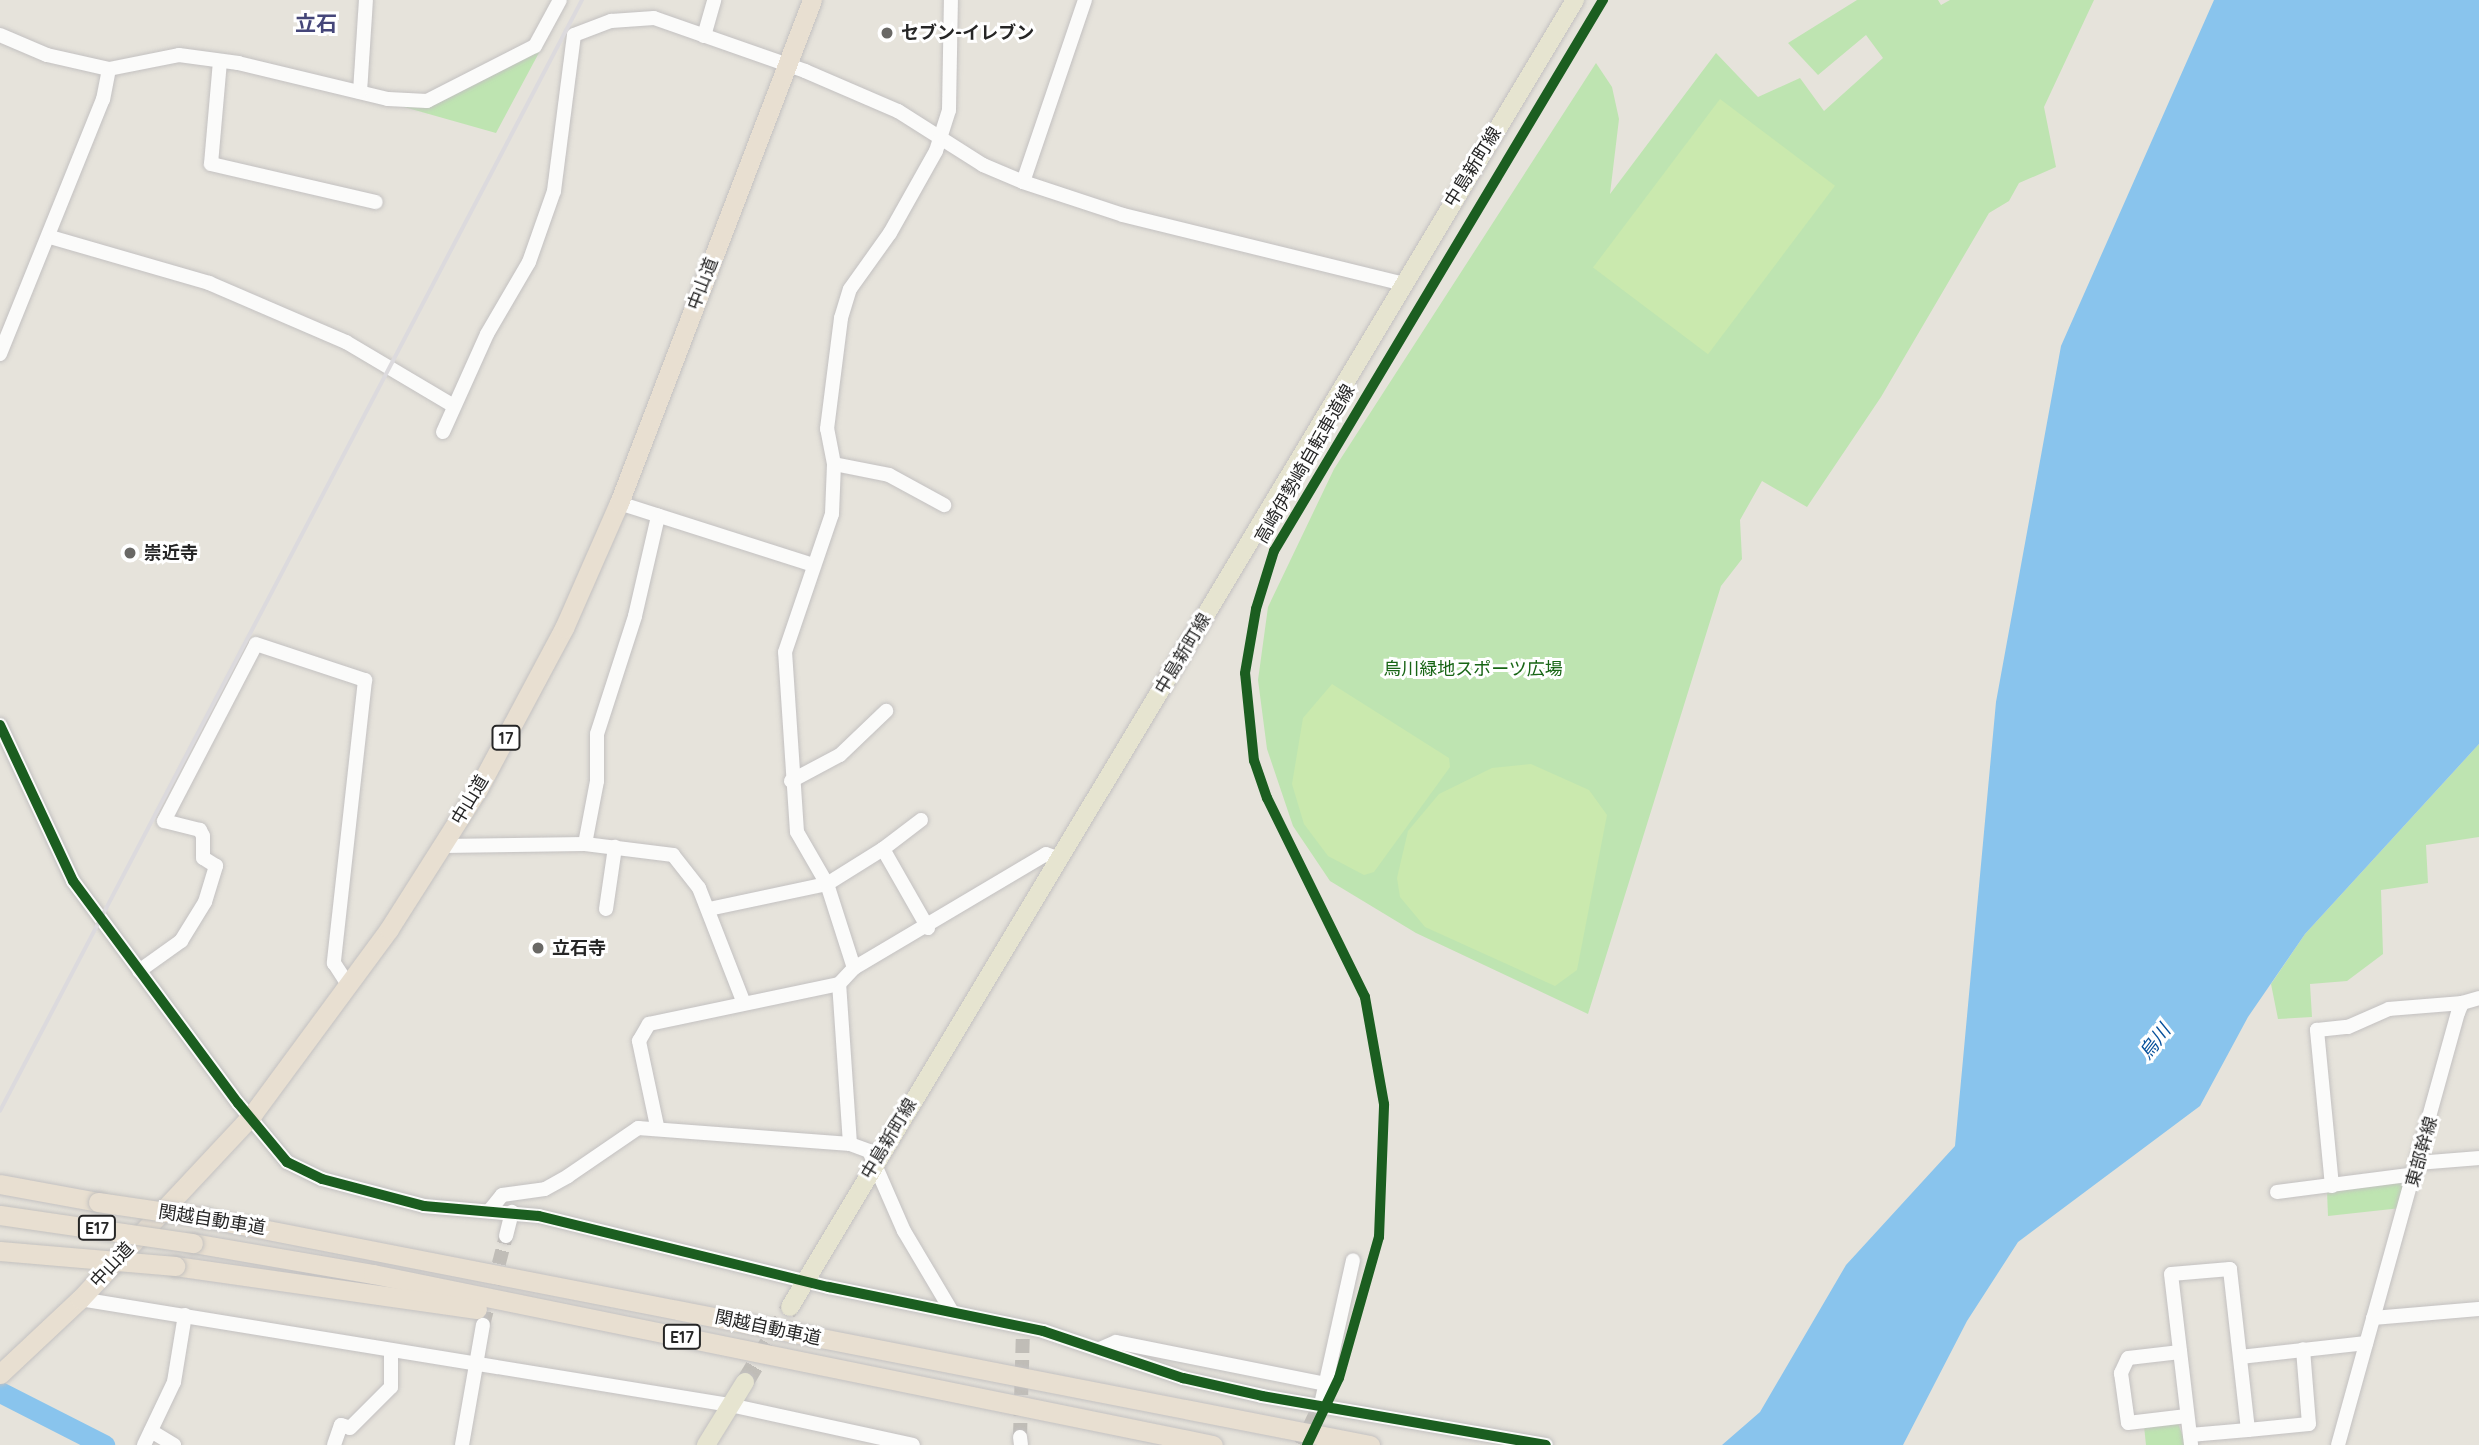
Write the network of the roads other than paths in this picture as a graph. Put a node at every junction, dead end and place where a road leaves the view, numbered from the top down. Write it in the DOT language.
graph roads {
  1 [pos="366,0"];
  2 [pos="560,0"];
  3 [pos="714,0"];
  4 [pos="811,0"];
  5 [pos="951,0"];
  6 [pos="1084,0"];
  7 [pos="1575,0"];
  8 [pos="551,21"];
  9 [pos="0,35"];
  10 [pos="574,35"];
  11 [pos="704,36"];
  12 [pos="220,61"];
  13 [pos="787,65"];
  14 [pos="109,69"];
  15 [pos="360,92"];
  16 [pos="940,138"];
  17 [pos="1023,182"];
  18 [pos="376,202"];
  19 [pos="50,237"];
  20 [pos="1400,283"];
  21 [pos="0,354"];
  22 [pos="452,405"];
  23 [pos="443,432"];
  24 [pos="834,464"];
  25 [pos="618,503"];
  26 [pos="944,505"];
  27 [pos="658,516"];
  28 [pos="813,565"];
  29 [pos="886,711"];
  30 [pos="0,725"];
  31 [pos="791,781"];
  32 [pos="921,820"];
  33 [pos="585,844"];
  34 [pos="443,846"];
  35 [pos="615,848"];
  36 [pos="883,849"];
  37 [pos="1057,858"];
  38 [pos="827,884"];
  39 [pos="606,909"];
  40 [pos="709,909"];
  41 [pos="928,928"];
  42 [pos="854,968"];
  43 [pos="139,971"];
  44 [pos="839,984"];
  45 [pos="349,986"];
  46 [pos="2479,998"];
  47 [pos="743,1001"];
  48 [pos="2462,1003"];
  49 [pos="252,1115"];
  50 [pos="657,1126"];
  51 [pos="850,1144"];
  52 [pos="2479,1158"];
  53 [pos="874,1164"];
  54 [pos="2417,1169"];
  55 [pos="0,1186"];
  56 [pos="2332,1186"];
  57 [pos="2277,1192"];
  58 [pos="490,1210"];
  59 [pos="512,1212"];
  60 [pos="0,1215"];
  61 [pos="506,1236"];
  62 [pos="0,1251"];
  63 [pos="1353,1261"];
  64 [pos="806,1281"];
  65 [pos="80,1299"];
  66 [pos="790,1307"];
  67 [pos="2479,1309"];
  68 [pos="952,1312"];
  69 [pos="185,1315"];
  70 [pos="2374,1318"];
  71 [pos="483,1325"];
  72 [pos="2366,1343"];
  73 [pos="1100,1349"];
  74 [pos="2303,1349"];
  75 [pos="391,1350"];
  76 [pos="2180,1352"];
  77 [pos="2240,1357"];
  78 [pos="479,1365"];
  79 [pos="7,1368"];
  80 [pos="745,1382"];
  81 [pos="1326,1384"];
  82 [pos="1322,1400"];
  83 [pos="730,1405"];
  84 [pos="2188,1416"];
  85 [pos="2248,1430"];
  86 [pos="148,1437"];
  87 [pos="1170,1437"];
  88 [pos="2190,1440"];
  89 [pos="174,1445"];
  90 [pos="334,1445"];
  91 [pos="462,1445"];
  92 [pos="706,1445"];
  93 [pos="913,1445"];
  94 [pos="1213,1445"];
  95 [pos="1370,1445"];
  96 [pos="1546,1445"];
  97 [pos="2338,1445"];
  1 -- 15 [label="street"];
  2 -- 8 [label="street"];
  3 -- 11 [label="street"];
  4 -- 13 [label="highway, 中山道 / 17"];
  5 -- 16 [label="street"];
  6 -- 17 [label="street"];
  7 -- 20 [label="main road, 中島新町線"];
  8 -- 10 [label="street"];
  8 -- 15 [label="street"];
  9 -- 14 [label="street"];
  10 -- 11 [label="street"];
  10 -- 22 [label="street"];
  11 -- 13 [label="street"];
  12 -- 14 [label="street"];
  12 -- 15 [label="street"];
  12 -- 18 [label="street"];
  13 -- 16 [label="street"];
  13 -- 25 [label="highway, 中山道 / 17"];
  14 -- 19 [label="street"];
  16 -- 17 [label="street"];
  16 -- 24 [label="street"];
  17 -- 20 [label="street"];
  19 -- 21 [label="street"];
  19 -- 22 [label="street"];
  20 -- 37 [label="main road, 中島新町線"];
  22 -- 23 [label="street"];
  24 -- 26 [label="street"];
  24 -- 28 [label="street"];
  25 -- 27 [label="street"];
  25 -- 34 [label="highway, 中山道 / 17"];
  27 -- 28 [label="street"];
  27 -- 33 [label="street"];
  28 -- 31 [label="street"];
  29 -- 31 [label="street"];
  30 -- 43 [label="street"];
  31 -- 38 [label="street"];
  32 -- 36 [label="street"];
  33 -- 34 [label="street"];
  33 -- 35 [label="street"];
  34 -- 45 [label="highway, 中山道 / 17"];
  35 -- 39 [label="street"];
  35 -- 40 [label="street"];
  36 -- 38 [label="street"];
  36 -- 41 [label="street"];
  37 -- 41 [label="street"];
  37 -- 53 [label="main road, 中島新町線"];
  38 -- 40 [label="street"];
  38 -- 42 [label="street"];
  40 -- 47 [label="street"];
  41 -- 42 [label="street"];
  42 -- 44 [label="street"];
  43 -- 45 [label="street"];
  43 -- 49 [label="street"];
  44 -- 47 [label="street"];
  44 -- 51 [label="street"];
  45 -- 49 [label="highway, 中山道 / 17"];
  46 -- 48 [label="street"];
  47 -- 50 [label="street"];
  48 -- 54 [label="street, 東部幹線"];
  48 -- 56 [label="street"];
  49 -- 58 [label="street"];
  49 -- 65 [label="highway, 中山道 / 17"];
  50 -- 51 [label="street"];
  50 -- 58 [label="street"];
  51 -- 53 [label="street"];
  52 -- 54 [label="street"];
  53 -- 64 [label="main road, 中島新町線"];
  53 -- 68 [label="street"];
  54 -- 56 [label="street"];
  54 -- 70 [label="street, 東部幹線"];
  55 -- 95 [label="highway, 関越自動車道 / E17, bridge"];
  56 -- 57 [label="street"];
  58 -- 59 [label="street"];
  59 -- 61 [label="street"];
  59 -- 64 [label="street"];
  60 -- 87 [label="highway, 関越自動車道 / E17, bridge"];
  62 -- 87 [label="highway, bridge"];
  63 -- 81 [label="street"];
  64 -- 66 [label="main road, 中島新町線"];
  64 -- 68 [label="street"];
  65 -- 69 [label="street"];
  65 -- 79 [label="highway, 中山道 / 17"];
  67 -- 70 [label="street"];
  68 -- 73 [label="street"];
  69 -- 75 [label="street"];
  69 -- 86 [label="street"];
  70 -- 72 [label="street, 東部幹線"];
  71 -- 78 [label="street"];
  72 -- 74 [label="street"];
  72 -- 97 [label="street, 東部幹線"];
  73 -- 81 [label="street"];
  73 -- 96 [label="street"];
  74 -- 77 [label="street"];
  74 -- 85 [label="street"];
  75 -- 78 [label="street"];
  75 -- 90 [label="street"];
  76 -- 77 [label="street"];
  76 -- 84 [label="street"];
  76 -- 84 [label="street"];
  77 -- 85 [label="street"];
  78 -- 83 [label="street"];
  78 -- 91 [label="street"];
  80 -- 83 [label="main road"];
  81 -- 82 [label="street"];
  83 -- 92 [label="main road"];
  83 -- 93 [label="street"];
  84 -- 88 [label="street"];
  85 -- 88 [label="street"];
  86 -- 89 [label="street"];
  87 -- 94 [label="highway, 関越自動車道 / E17"];
}
